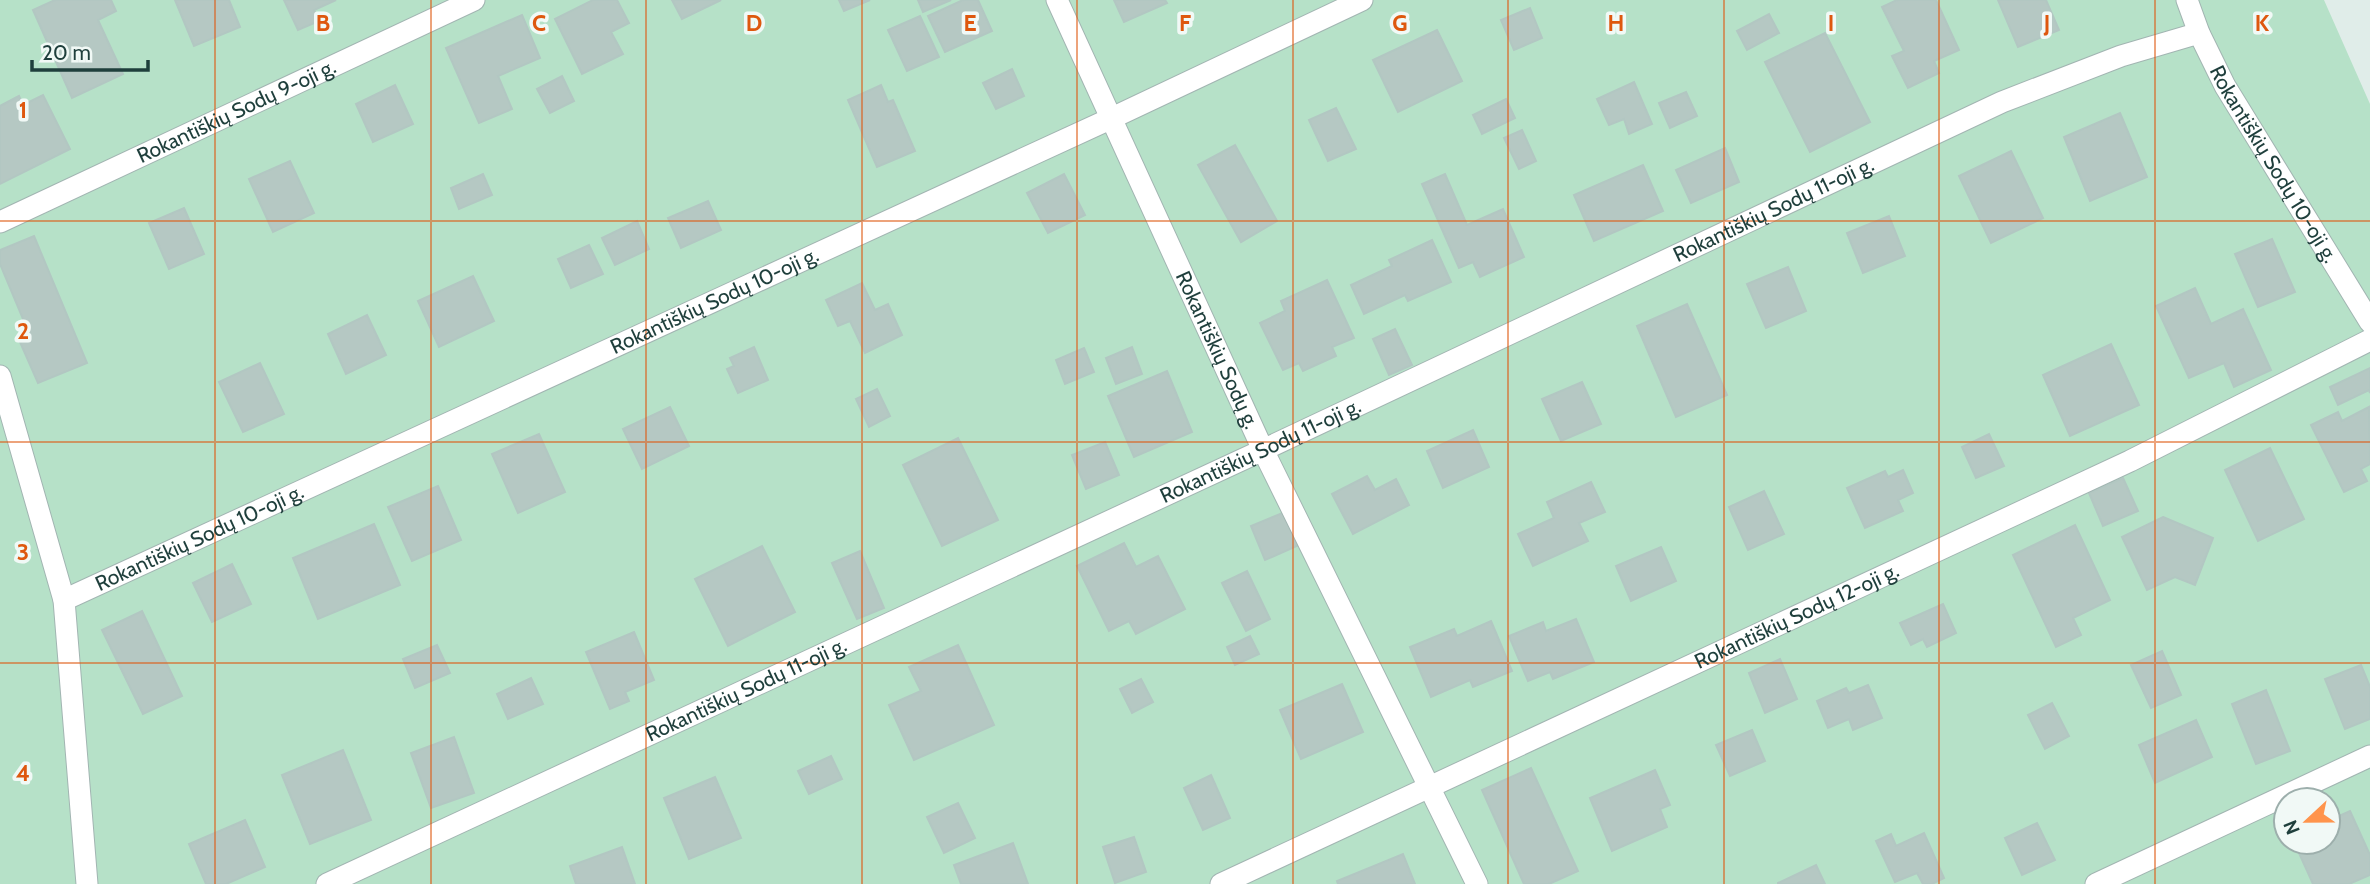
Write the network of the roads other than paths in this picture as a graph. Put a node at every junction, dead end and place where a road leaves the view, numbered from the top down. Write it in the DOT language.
graph roads {
  1 [pos="474,0"];
  2 [pos="1057,0"];
  3 [pos="1362,0"];
  4 [pos="2187,0"];
  5 [pos="2199,33"];
  6 [pos="1112,118"];
  7 [pos="0,222"];
  8 [pos="2370,322"];
  9 [pos="2370,340"];
  10 [pos="0,376"];
  11 [pos="1263,450"];
  12 [pos="64,600"];
  13 [pos="2370,756"];
  14 [pos="1430,786"];
  15 [pos="87,884"];
  16 [pos="327,884"];
  17 [pos="1221,884"];
  18 [pos="1477,884"];
  19 [pos="2096,884"];
  1 -- 7 [label="street, Rokantiškių Sodų 9-oji g."];
  2 -- 6 [label="street, Rokantiškių Sodų g."];
  3 -- 6 [label="street, Rokantiškių Sodų 10-oji g."];
  4 -- 5 [label="street, Rokantiškių Sodų 10-oji g."];
  5 -- 8 [label="street, Rokantiškių Sodų 10-oji g."];
  5 -- 11 [label="street, Rokantiškių Sodų 11-oji g."];
  6 -- 11 [label="street, Rokantiškių Sodų g."];
  6 -- 12 [label="street, Rokantiškių Sodų 10-oji g."];
  9 -- 14 [label="street, Rokantiškių Sodų 12-oji g."];
  10 -- 12 [label="street"];
  11 -- 14 [label="street, Rokantiškių Sodų g."];
  11 -- 16 [label="street, Rokantiškių Sodų 11-oji g."];
  12 -- 15 [label="street"];
  13 -- 19 [label="street"];
  14 -- 17 [label="street, Rokantiškių Sodų 12-oji g."];
  14 -- 18 [label="street, Rokantiškių Sodų g."];
}
